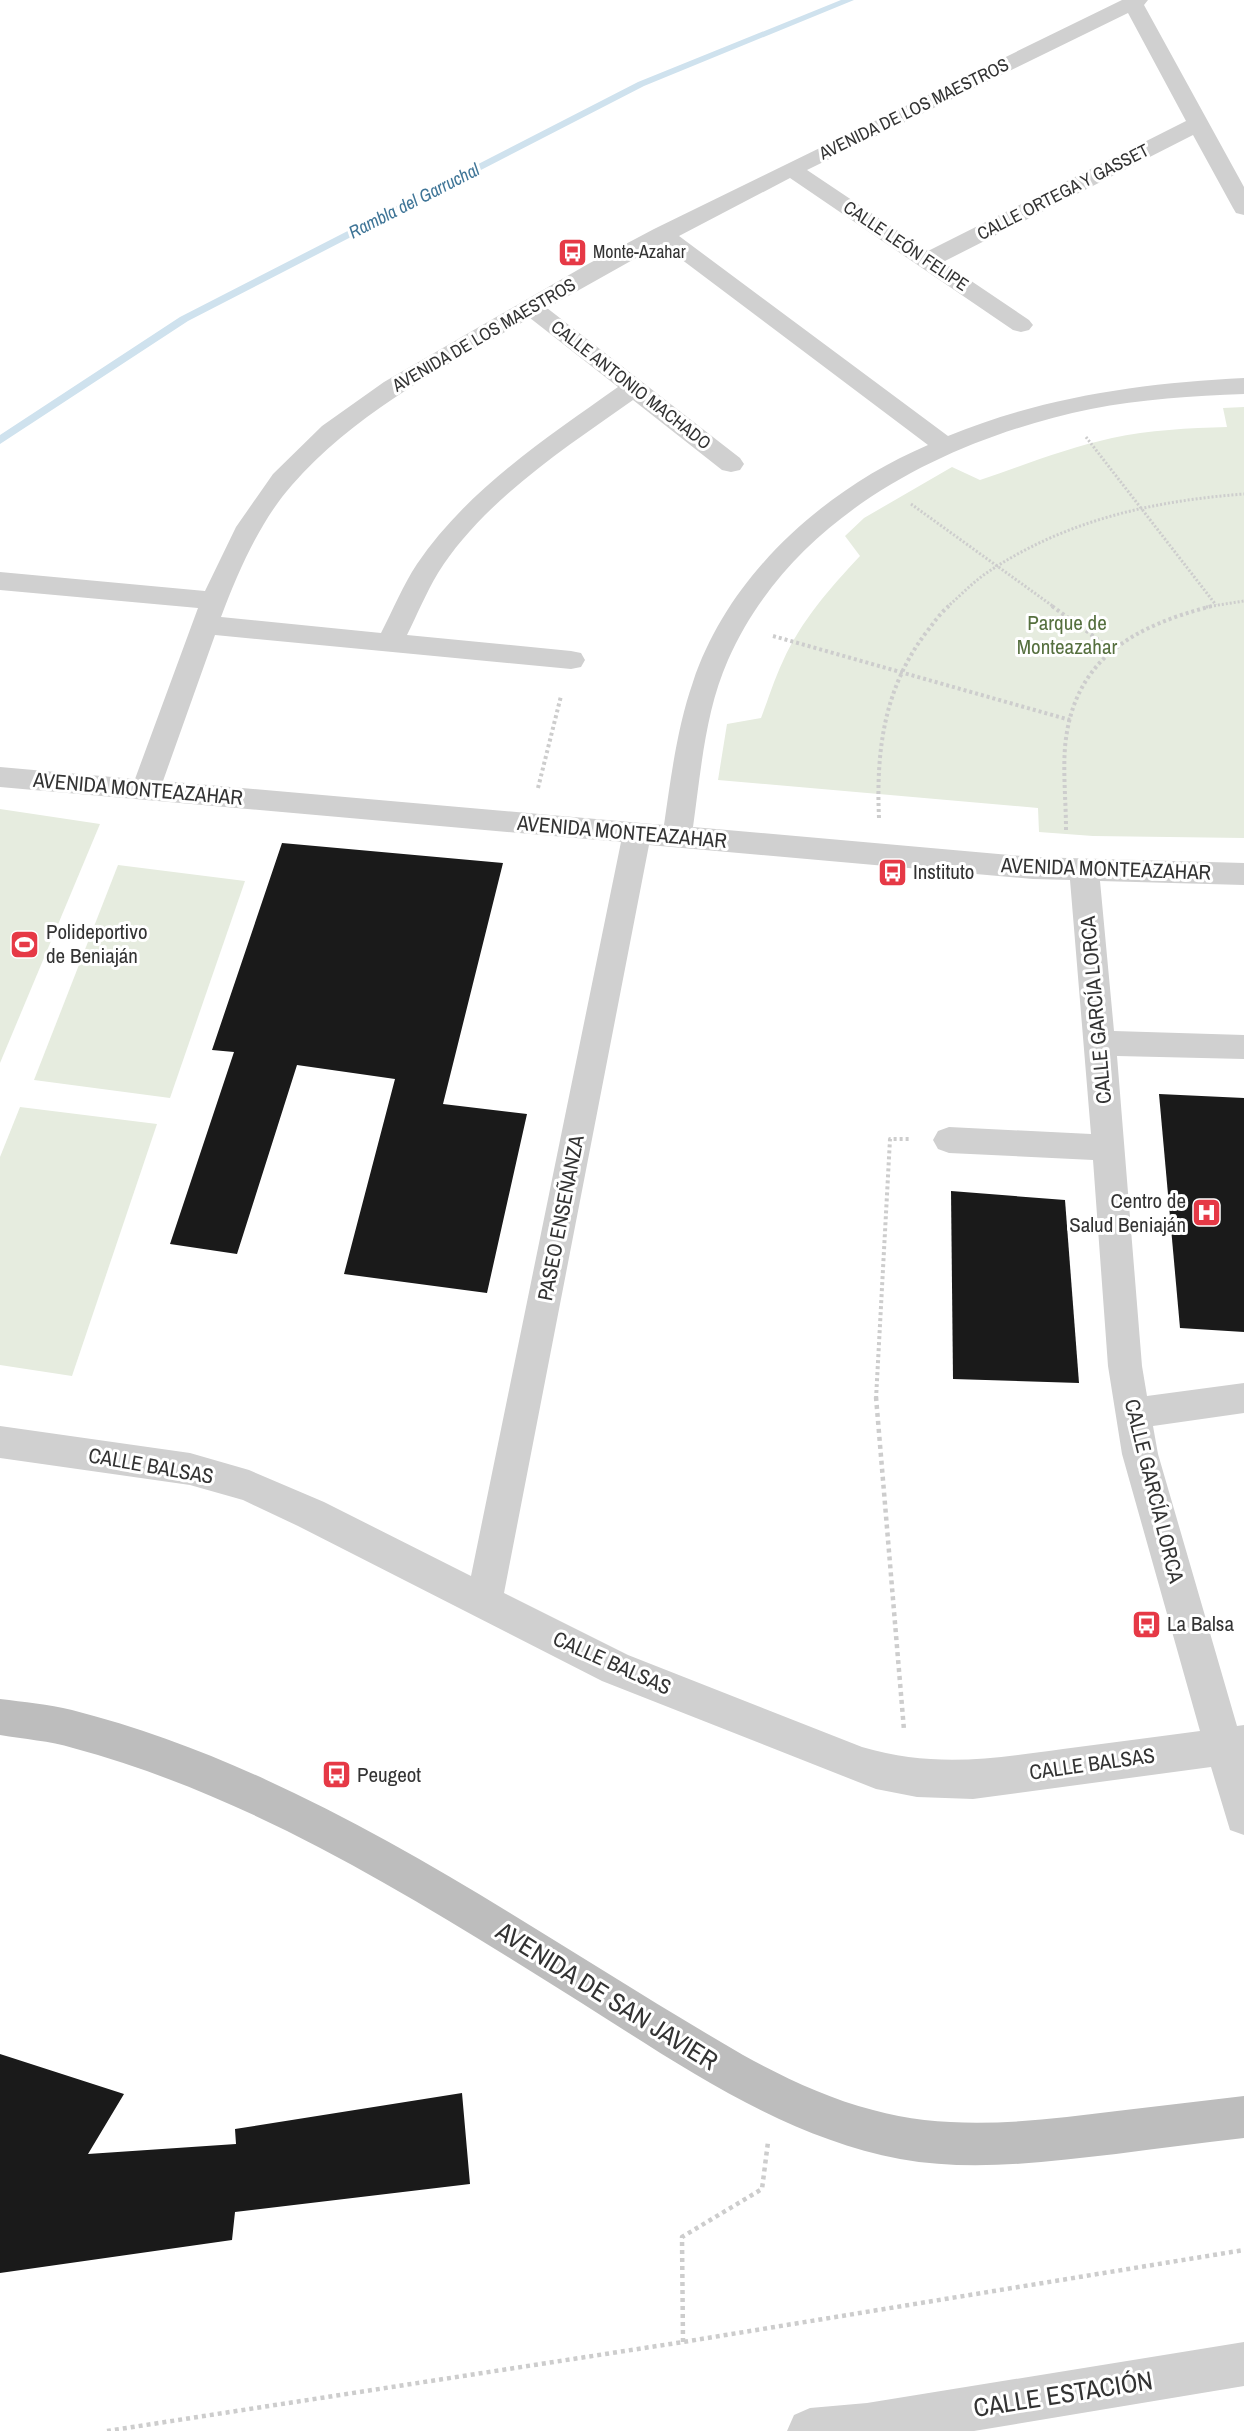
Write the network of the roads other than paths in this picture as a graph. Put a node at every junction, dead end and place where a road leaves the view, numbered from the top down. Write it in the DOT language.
graph roads {
  1 [pos="1135,1"];
  2 [pos="1198,124"];
  3 [pos="791,169"];
  4 [pos="1236,177"];
  5 [pos="1244,208"];
  6 [pos="662,234"];
  7 [pos="928,260"];
  8 [pos="531,307"];
  9 [pos="1021,325"];
  10 [pos="1244,386"];
  11 [pos="635,387"];
  12 [pos="945,446"];
  13 [pos="730,464"];
  14 [pos="0,581"];
  15 [pos="209,613"];
  16 [pos="389,643"];
  17 [pos="571,660"];
  18 [pos="0,777"];
  19 [pos="145,790"];
  20 [pos="638,833"];
  21 [pos="677,837"];
  22 [pos="1075,871"];
  23 [pos="1244,874"];
  24 [pos="1101,1043"];
  25 [pos="1244,1047"];
  26 [pos="949,1140"];
  27 [pos="1108,1148"];
  28 [pos="1244,1398"];
  29 [pos="1132,1413"];
  30 [pos="0,1442"];
  31 [pos="484,1603"];
  32 [pos="0,1717"];
  33 [pos="1234,1745"];
  34 [pos="1244,1816"];
  35 [pos="1244,2117"];
  36 [pos="1244,2364"];
  37 [pos="810,2431"];
  1 -- 2 [label="street"];
  1 -- 3 [label="street, AVENIDA DE LOS MAESTROS"];
  2 -- 4 [label="street"];
  2 -- 7 [label="street, CALLE ORTEGA Y GASSET"];
  3 -- 6 [label="street, AVENIDA DE LOS MAESTROS"];
  3 -- 7 [label="street, CALLE LEÓN FELIPE"];
  4 -- 5 [label="street"];
  6 -- 8 [label="street, AVENIDA DE LOS MAESTROS"];
  6 -- 12 [label="street"];
  7 -- 9 [label="street, CALLE LEÓN FELIPE"];
  8 -- 11 [label="street, CALLE ANTONIO MACHADO"];
  8 -- 15 [label="street, AVENIDA DE LOS MAESTROS"];
  10 -- 12 [label="street"];
  11 -- 13 [label="street, CALLE ANTONIO MACHADO"];
  11 -- 16 [label="street"];
  12 -- 21 [label="street"];
  14 -- 15 [label="street"];
  15 -- 16 [label="street"];
  15 -- 19 [label="street, AVENIDA DE LOS MAESTROS"];
  16 -- 17 [label="street"];
  18 -- 19 [label="street, AVENIDA MONTEAZAHAR"];
  19 -- 20 [label="street, AVENIDA MONTEAZAHAR"];
  20 -- 21 [label="street, AVENIDA MONTEAZAHAR"];
  20 -- 31 [label="street, PASEO ENSEÑANZA"];
  21 -- 22 [label="street, AVENIDA MONTEAZAHAR"];
  22 -- 23 [label="street, AVENIDA MONTEAZAHAR"];
  22 -- 24 [label="street, CALLE GARCÍA LORCA"];
  24 -- 25 [label="street"];
  24 -- 27 [label="street, CALLE GARCÍA LORCA"];
  26 -- 27 [label="street"];
  27 -- 29 [label="street, CALLE GARCÍA LORCA"];
  28 -- 29 [label="street"];
  29 -- 33 [label="street, CALLE GARCÍA LORCA"];
  30 -- 31 [label="street, CALLE BALSAS"];
  31 -- 33 [label="street, CALLE BALSAS"];
  32 -- 35 [label="main road, AVENIDA DE SAN JAVIER"];
  33 -- 34 [label="street, CALLE GARCÍA LORCA"];
  36 -- 37 [label="street, CALLE ESTACIÓN"];
}
